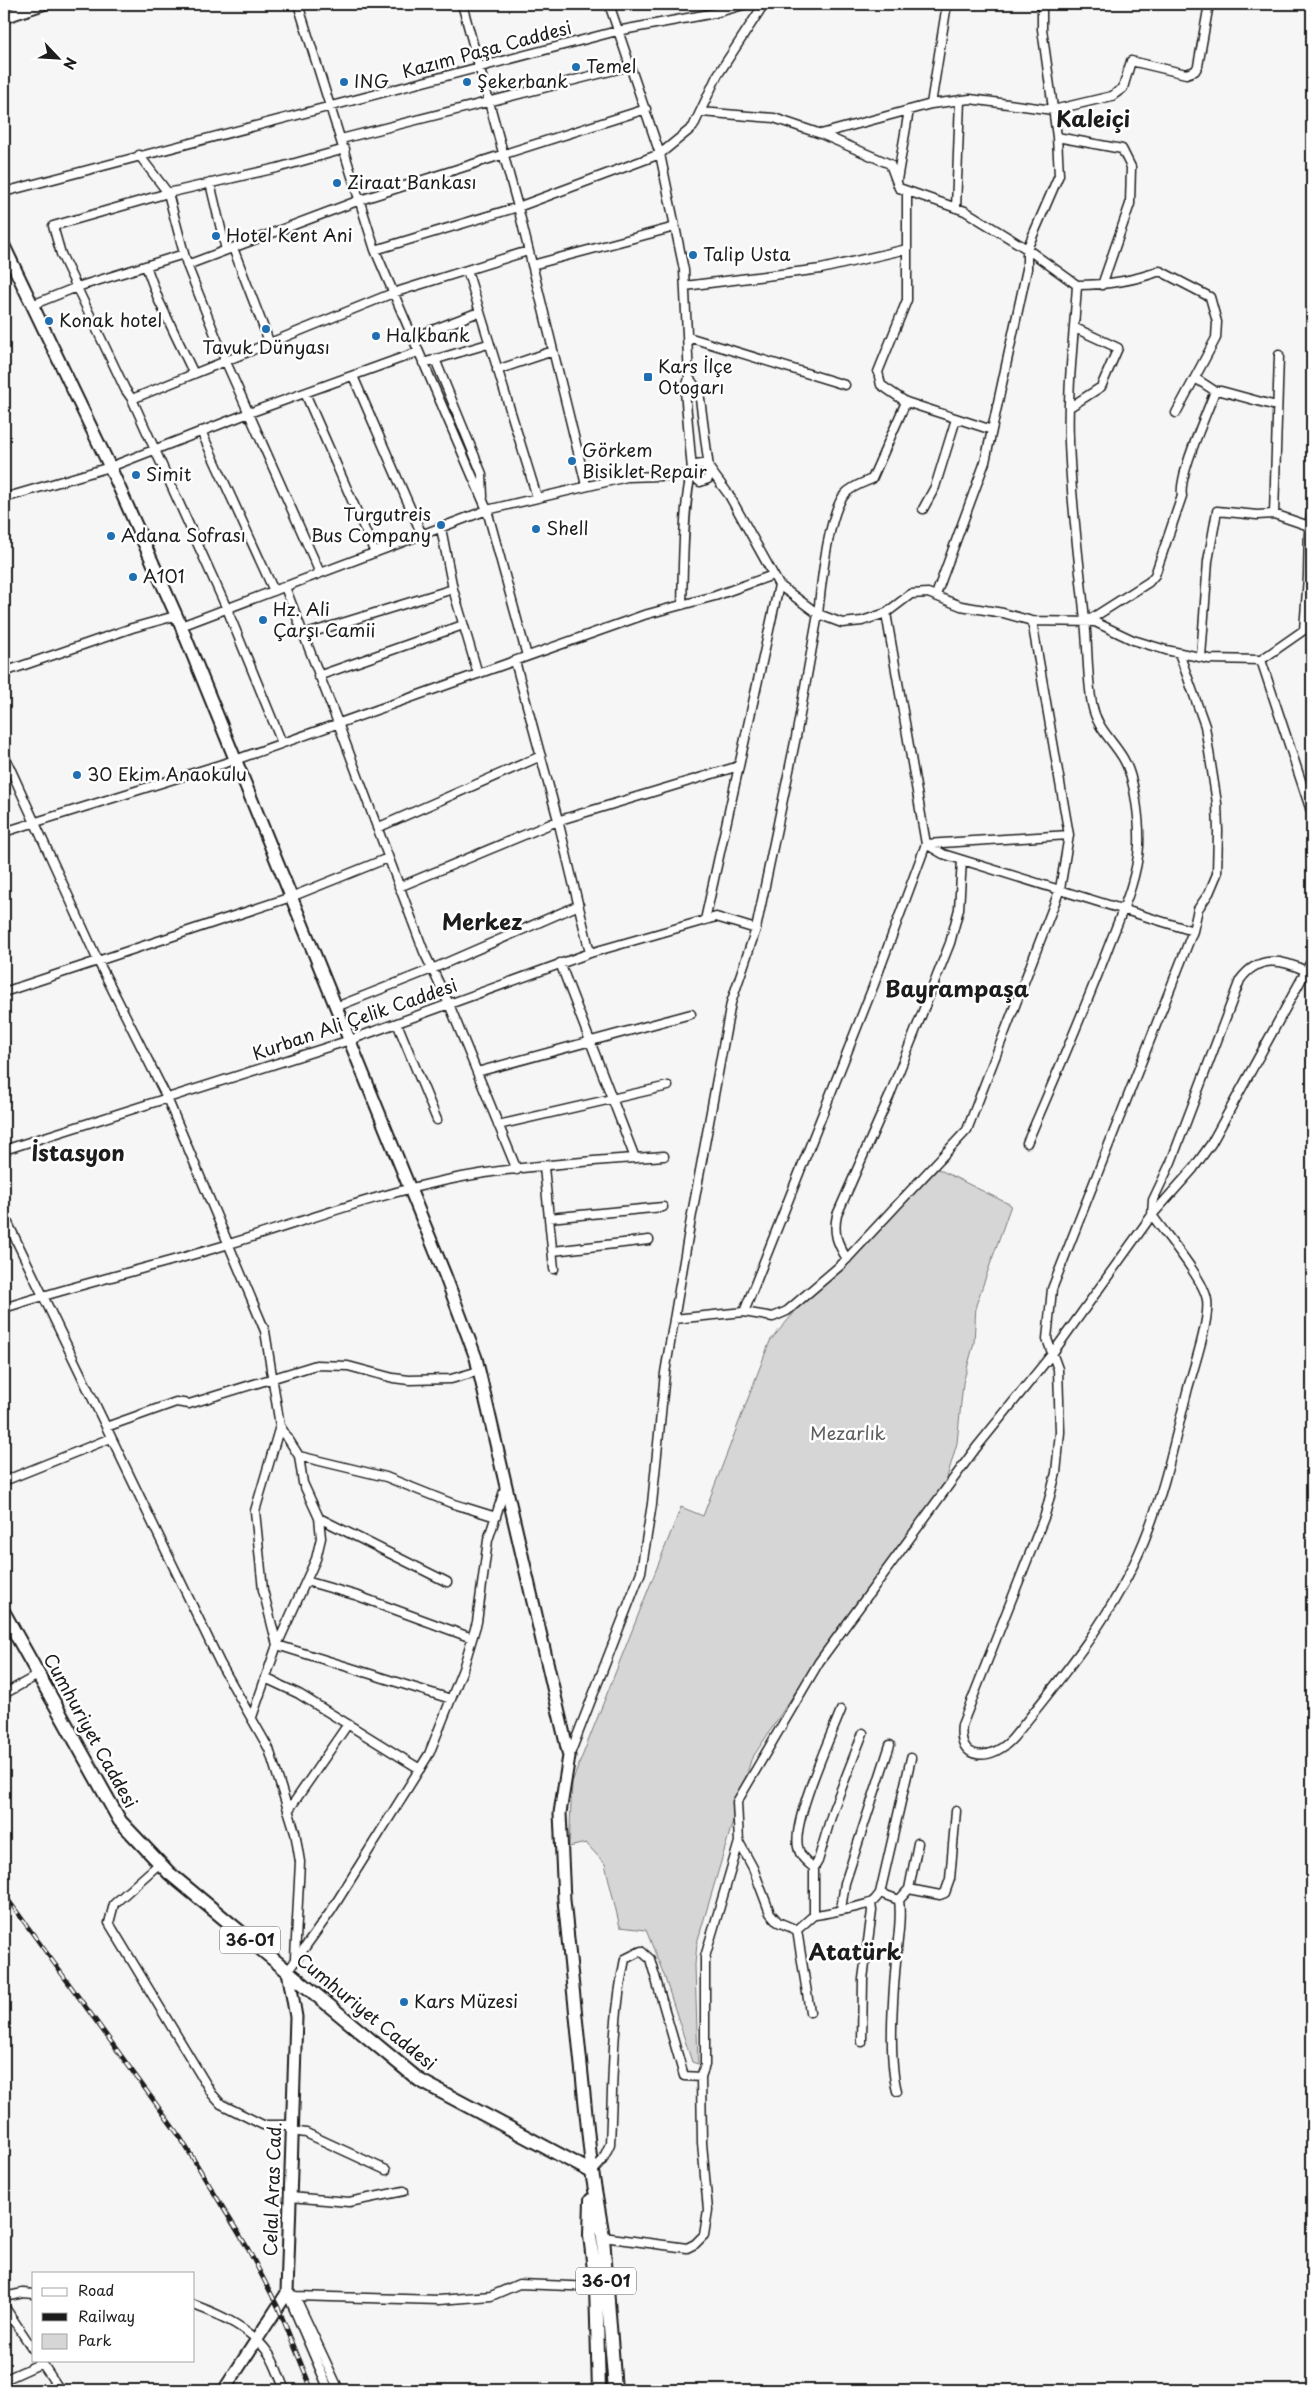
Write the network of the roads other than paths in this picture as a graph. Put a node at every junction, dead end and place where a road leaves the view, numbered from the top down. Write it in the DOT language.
graph roads {
  1 [pos="43,4"];
  2 [pos="298,4"];
  3 [pos="462,4"];
  4 [pos="609,4"];
  5 [pos="747,4"];
  6 [pos="764,4"];
  7 [pos="947,4"];
  8 [pos="1042,4"];
  9 [pos="1208,4"];
  10 [pos="4,16"];
  11 [pos="617,31"];
  12 [pos="630,66"];
  13 [pos="478,67"];
  14 [pos="960,100"];
  15 [pos="487,102"];
  16 [pos="931,104"];
  17 [pos="329,108"];
  18 [pos="646,109"];
  19 [pos="908,110"];
  20 [pos="1053,110"];
  21 [pos="700,112"];
  22 [pos="821,134"];
  23 [pos="1057,137"];
  24 [pos="341,139"];
  25 [pos="344,149"];
  26 [pos="502,154"];
  27 [pos="660,154"];
  28 [pos="139,155"];
  29 [pos="897,182"];
  30 [pos="210,183"];
  31 [pos="907,191"];
  32 [pos="4,192"];
  33 [pos="168,193"];
  34 [pos="360,200"];
  35 [pos="518,207"];
  36 [pos="956,208"];
  37 [pos="675,227"];
  38 [pos="4,246"];
  39 [pos="230,249"];
  40 [pos="907,249"];
  41 [pos="1028,249"];
  42 [pos="374,250"];
  43 [pos="528,251"];
  44 [pos="184,254"];
  45 [pos="186,265"];
  46 [pos="532,265"];
  47 [pos="146,266"];
  48 [pos="467,270"];
  49 [pos="1077,284"];
  50 [pos="1102,285"];
  51 [pos="685,286"];
  52 [pos="76,287"];
  53 [pos="393,293"];
  54 [pos="32,305"];
  55 [pos="479,312"];
  56 [pos="1075,328"];
  57 [pos="688,337"];
  58 [pos="412,338"];
  59 [pos="270,344"];
  60 [pos="488,344"];
  61 [pos="553,351"];
  62 [pos="418,352"];
  63 [pos="1279,355"];
  64 [pos="435,358"];
  65 [pos="226,362"];
  66 [pos="423,362"];
  67 [pos="497,370"];
  68 [pos="194,374"];
  69 [pos="353,376"];
  70 [pos="689,378"];
  71 [pos="1195,378"];
  72 [pos="845,385"];
  73 [pos="1215,391"];
  74 [pos="305,393"];
  75 [pos="132,399"];
  76 [pos="906,402"];
  77 [pos="1276,406"];
  78 [pos="1070,407"];
  79 [pos="249,413"];
  80 [pos="1176,413"];
  81 [pos="956,420"];
  82 [pos="992,430"];
  83 [pos="201,431"];
  84 [pos="155,449"];
  85 [pos="110,467"];
  86 [pos="709,468"];
  87 [pos="692,472"];
  88 [pos="586,485"];
  89 [pos="537,497"];
  90 [pos="4,498"];
  91 [pos="483,501"];
  92 [pos="924,509"];
  93 [pos="487,510"];
  94 [pos="1312,510"];
  95 [pos="1274,514"];
  96 [pos="1309,526"];
  97 [pos="441,528"];
  98 [pos="422,535"];
  99 [pos="375,552"];
  100 [pos="320,573"];
  101 [pos="773,575"];
  102 [pos="779,585"];
  103 [pos="284,587"];
  104 [pos="452,589"];
  105 [pos="274,591"];
  106 [pos="936,595"];
  107 [pos="682,605"];
  108 [pos="227,608"];
  109 [pos="886,612"];
  110 [pos="818,614"];
  111 [pos="178,621"];
  112 [pos="1032,621"];
  113 [pos="1086,622"];
  114 [pos="463,625"];
  115 [pos="303,635"];
  116 [pos="1179,653"];
  117 [pos="527,656"];
  118 [pos="1201,657"];
  119 [pos="515,660"];
  120 [pos="1261,660"];
  121 [pos="4,672"];
  122 [pos="478,674"];
  123 [pos="318,676"];
  124 [pos="338,723"];
  125 [pos="282,743"];
  126 [pos="4,755"];
  127 [pos="541,756"];
  128 [pos="235,760"];
  129 [pos="739,766"];
  130 [pos="1312,814"];
  131 [pos="558,820"];
  132 [pos="33,822"];
  133 [pos="377,828"];
  134 [pos="4,832"];
  135 [pos="1068,835"];
  136 [pos="926,844"];
  137 [pos="388,858"];
  138 [pos="962,860"];
  139 [pos="399,887"];
  140 [pos="1060,889"];
  141 [pos="291,896"];
  142 [pos="578,906"];
  143 [pos="1122,910"];
  144 [pos="705,920"];
  145 [pos="756,929"];
  146 [pos="1193,931"];
  147 [pos="590,953"];
  148 [pos="1312,960"];
  149 [pos="98,961"];
  150 [pos="560,963"];
  151 [pos="432,970"];
  152 [pos="1306,971"];
  153 [pos="4,992"];
  154 [pos="449,1004"];
  155 [pos="336,1007"];
  156 [pos="691,1014"];
  157 [pos="397,1023"];
  158 [pos="350,1040"];
  159 [pos="590,1040"];
  160 [pos="477,1072"];
  161 [pos="668,1086"];
  162 [pos="167,1098"];
  163 [pos="612,1100"];
  164 [pos="437,1120"];
  165 [pos="498,1125"];
  166 [pos="1027,1143"];
  167 [pos="4,1150"];
  168 [pos="664,1156"];
  169 [pos="635,1158"];
  170 [pos="544,1167"];
  171 [pos="517,1170"];
  172 [pos="411,1189"];
  173 [pos="662,1208"];
  174 [pos="4,1215"];
  175 [pos="1152,1215"];
  176 [pos="549,1218"];
  177 [pos="648,1240"];
  178 [pos="227,1245"];
  179 [pos="553,1251"];
  180 [pos="847,1259"];
  181 [pos="554,1269"];
  182 [pos="42,1295"];
  183 [pos="4,1308"];
  184 [pos="744,1312"];
  185 [pos="674,1319"];
  186 [pos="1052,1354"];
  187 [pos="479,1371"];
  188 [pos="273,1378"];
  189 [pos="280,1426"];
  190 [pos="106,1427"];
  191 [pos="111,1438"];
  192 [pos="299,1456"];
  193 [pos="4,1481"];
  194 [pos="506,1486"];
  195 [pos="496,1517"];
  196 [pos="319,1518"];
  197 [pos="306,1581"];
  198 [pos="447,1582"];
  199 [pos="4,1613"];
  200 [pos="472,1638"];
  201 [pos="277,1644"];
  202 [pos="38,1675"];
  203 [pos="265,1678"];
  204 [pos="4,1694"];
  205 [pos="451,1699"];
  206 [pos="841,1710"];
  207 [pos="252,1717"];
  208 [pos="348,1724"];
  209 [pos="862,1733"];
  210 [pos="890,1745"];
  211 [pos="569,1756"];
  212 [pos="911,1758"];
  213 [pos="420,1769"];
  214 [pos="288,1811"];
  215 [pos="956,1811"];
  216 [pos="739,1842"];
  217 [pos="918,1843"];
  218 [pos="160,1863"];
  219 [pos="814,1868"];
  220 [pos="909,1889"];
  221 [pos="880,1893"];
  222 [pos="899,1900"];
  223 [pos="871,1903"];
  224 [pos="841,1909"];
  225 [pos="814,1914"];
  226 [pos="797,1930"];
  227 [pos="295,1958"];
  228 [pos="288,1971"];
  229 [pos="810,2012"];
  230 [pos="862,2042"];
  231 [pos="701,2077"];
  232 [pos="897,2091"];
  233 [pos="292,2128"];
  234 [pos="386,2170"];
  235 [pos="592,2172"];
  236 [pos="404,2191"];
  237 [pos="290,2197"];
  238 [pos="603,2237"];
  239 [pos="596,2287"];
  240 [pos="32,2294"];
  241 [pos="291,2295"];
  242 [pos="4,2297"];
  243 [pos="195,2305"];
  244 [pos="4,2306"];
  245 [pos="257,2340"];
  246 [pos="32,2348"];
  247 [pos="41,2362"];
  248 [pos="4,2380"];
  249 [pos="60,2390"];
  250 [pos="224,2390"];
  251 [pos="286,2390"];
  252 [pos="329,2390"];
  253 [pos="339,2390"];
  254 [pos="599,2390"];
  255 [pos="615,2390"];
  1 -- 10 [label="main road"];
  2 -- 17 [label="street"];
  3 -- 13 [label="street"];
  4 -- 11 [label="street"];
  5 -- 11 [label="street, Kazım Paşa Caddesi"];
  6 -- 21 [label="street"];
  7 -- 16 [label="street"];
  8 -- 20 [label="street"];
  9 -- 20 [label="street"];
  11 -- 12 [label="street"];
  11 -- 13 [label="street, Kazım Paşa Caddesi"];
  12 -- 15 [label="street"];
  12 -- 18 [label="street"];
  13 -- 15 [label="street"];
  13 -- 17 [label="street, Kazım Paşa Caddesi"];
  14 -- 16 [label="street"];
  14 -- 20 [label="street"];
  14 -- 36 [label="street"];
  15 -- 24 [label="street"];
  15 -- 26 [label="street"];
  16 -- 19 [label="street"];
  17 -- 24 [label="street"];
  17 -- 28 [label="street, Kazım Paşa Caddesi"];
  18 -- 26 [label="street"];
  18 -- 27 [label="street"];
  19 -- 22 [label="street"];
  19 -- 29 [label="street"];
  20 -- 23 [label="street"];
  21 -- 22 [label="street"];
  21 -- 27 [label="street"];
  22 -- 29 [label="street"];
  23 -- 41 [label="street"];
  23 -- 50 [label="street"];
  24 -- 25 [label="street"];
  25 -- 30 [label="street"];
  25 -- 34 [label="street"];
  26 -- 34 [label="street"];
  26 -- 35 [label="street"];
  27 -- 35 [label="street"];
  27 -- 37 [label="street"];
  28 -- 32 [label="street, Kazım Paşa Caddesi"];
  28 -- 33 [label="street"];
  29 -- 31 [label="street"];
  30 -- 33 [label="street"];
  30 -- 39 [label="street"];
  31 -- 36 [label="street"];
  31 -- 40 [label="street"];
  33 -- 44 [label="street"];
  33 -- 52 [label="street"];
  34 -- 39 [label="street"];
  34 -- 42 [label="street"];
  35 -- 42 [label="street"];
  35 -- 43 [label="street"];
  36 -- 41 [label="street"];
  37 -- 46 [label="street"];
  37 -- 51 [label="street"];
  38 -- 54 [label="main road"];
  39 -- 45 [label="street"];
  39 -- 59 [label="street"];
  40 -- 51 [label="street"];
  40 -- 76 [label="street"];
  41 -- 49 [label="street"];
  41 -- 82 [label="street"];
  42 -- 53 [label="street"];
  43 -- 46 [label="street"];
  43 -- 48 [label="street"];
  44 -- 45 [label="street"];
  44 -- 47 [label="street"];
  45 -- 65 [label="street"];
  46 -- 61 [label="street"];
  47 -- 52 [label="street"];
  47 -- 68 [label="street"];
  48 -- 53 [label="street"];
  48 -- 55 [label="street"];
  49 -- 50 [label="street"];
  49 -- 56 [label="street"];
  50 -- 71 [label="street"];
  51 -- 57 [label="street"];
  52 -- 54 [label="street"];
  52 -- 75 [label="street"];
  53 -- 58 [label="street"];
  53 -- 59 [label="street"];
  54 -- 85 [label="main road"];
  55 -- 58 [label="street"];
  55 -- 60 [label="street"];
  56 -- 78 [label="street"];
  56 -- 78 [label="street"];
  57 -- 70 [label="street"];
  57 -- 72 [label="street"];
  58 -- 62 [label="street"];
  59 -- 65 [label="street"];
  60 -- 64 [label="street"];
  60 -- 67 [label="street"];
  61 -- 67 [label="street"];
  61 -- 88 [label="street"];
  62 -- 66 [label="street"];
  62 -- 69 [label="street"];
  63 -- 77 [label="street"];
  64 -- 66 [label="street"];
  64 -- 91 [label="street"];
  65 -- 68 [label="street"];
  65 -- 79 [label="street"];
  66 -- 91 [label="street"];
  67 -- 89 [label="street"];
  68 -- 75 [label="street"];
  69 -- 74 [label="street"];
  69 -- 98 [label="street"];
  70 -- 86 [label="street"];
  70 -- 87 [label="street"];
  71 -- 73 [label="street"];
  71 -- 80 [label="street"];
  73 -- 77 [label="street"];
  73 -- 113 [label="street"];
  74 -- 79 [label="street"];
  74 -- 99 [label="street"];
  75 -- 84 [label="street"];
  76 -- 81 [label="street"];
  76 -- 110 [label="street"];
  77 -- 95 [label="street"];
  78 -- 113 [label="street"];
  79 -- 83 [label="street"];
  79 -- 100 [label="street"];
  81 -- 82 [label="street"];
  81 -- 92 [label="street"];
  82 -- 106 [label="street"];
  83 -- 84 [label="street"];
  83 -- 105 [label="street"];
  84 -- 85 [label="street"];
  84 -- 108 [label="street"];
  85 -- 90 [label="street"];
  85 -- 111 [label="main road"];
  86 -- 87 [label="street"];
  86 -- 87 [label="street"];
  86 -- 101 [label="street"];
  87 -- 88 [label="street"];
  87 -- 107 [label="street"];
  88 -- 89 [label="street"];
  89 -- 93 [label="street"];
  91 -- 93 [label="street"];
  93 -- 97 [label="street"];
  93 -- 117 [label="street"];
  94 -- 96 [label="street"];
  95 -- 96 [label="street"];
  95 -- 118 [label="street"];
  96 -- 120 [label="street"];
  97 -- 98 [label="street"];
  97 -- 104 [label="street"];
  98 -- 99 [label="street"];
  99 -- 100 [label="street"];
  100 -- 103 [label="street"];
  101 -- 102 [label="street"];
  101 -- 107 [label="street"];
  102 -- 110 [label="street"];
  102 -- 129 [label="street"];
  103 -- 105 [label="street"];
  103 -- 115 [label="street"];
  104 -- 114 [label="street"];
  104 -- 115 [label="street"];
  105 -- 108 [label="street"];
  106 -- 109 [label="street"];
  106 -- 112 [label="street"];
  107 -- 117 [label="street"];
  108 -- 111 [label="street"];
  108 -- 125 [label="street"];
  109 -- 110 [label="street"];
  109 -- 136 [label="street"];
  110 -- 145 [label="street"];
  111 -- 121 [label="street"];
  111 -- 128 [label="main road"];
  112 -- 113 [label="street"];
  112 -- 135 [label="street"];
  113 -- 116 [label="street"];
  113 -- 143 [label="street"];
  114 -- 122 [label="street"];
  114 -- 123 [label="street"];
  115 -- 123 [label="street"];
  116 -- 118 [label="street"];
  116 -- 146 [label="street"];
  117 -- 119 [label="street"];
  118 -- 120 [label="street"];
  119 -- 122 [label="street"];
  119 -- 127 [label="street"];
  120 -- 130 [label="street"];
  122 -- 124 [label="street"];
  123 -- 124 [label="street"];
  124 -- 125 [label="street"];
  124 -- 133 [label="street"];
  125 -- 128 [label="street"];
  126 -- 132 [label="street"];
  127 -- 131 [label="street"];
  127 -- 133 [label="street"];
  128 -- 132 [label="street"];
  128 -- 141 [label="main road"];
  129 -- 131 [label="street"];
  129 -- 144 [label="street"];
  131 -- 139 [label="street"];
  131 -- 142 [label="street"];
  132 -- 134 [label="street"];
  132 -- 149 [label="street"];
  133 -- 137 [label="street"];
  135 -- 136 [label="street"];
  135 -- 140 [label="street"];
  136 -- 138 [label="street"];
  136 -- 184 [label="street"];
  137 -- 139 [label="street"];
  137 -- 141 [label="street"];
  138 -- 140 [label="street"];
  138 -- 180 [label="street"];
  139 -- 151 [label="street"];
  140 -- 143 [label="street"];
  140 -- 180 [label="street"];
  141 -- 149 [label="street"];
  141 -- 155 [label="main road"];
  142 -- 147 [label="street"];
  142 -- 151 [label="street"];
  143 -- 146 [label="street"];
  143 -- 166 [label="street"];
  144 -- 145 [label="street, Kurban Ali Çelik Caddesi"];
  144 -- 147 [label="street, Kurban Ali Çelik Caddesi"];
  145 -- 185 [label="street"];
  146 -- 186 [label="street"];
  147 -- 150 [label="street, Kurban Ali Çelik Caddesi"];
  148 -- 152 [label="street"];
  149 -- 153 [label="street"];
  149 -- 162 [label="street"];
  150 -- 154 [label="street, Kurban Ali Çelik Caddesi"];
  150 -- 159 [label="street"];
  151 -- 154 [label="street"];
  151 -- 155 [label="street"];
  152 -- 175 [label="street"];
  152 -- 175 [label="street"];
  154 -- 157 [label="street, Kurban Ali Çelik Caddesi"];
  154 -- 160 [label="street"];
  155 -- 158 [label="main road"];
  156 -- 159 [label="street"];
  157 -- 158 [label="street, Kurban Ali Çelik Caddesi"];
  157 -- 164 [label="street"];
  158 -- 162 [label="street, Kurban Ali Çelik Caddesi"];
  158 -- 172 [label="main road"];
  159 -- 160 [label="street"];
  159 -- 163 [label="street"];
  160 -- 165 [label="street"];
  161 -- 163 [label="street"];
  162 -- 167 [label="street, Kurban Ali Çelik Caddesi"];
  162 -- 178 [label="street"];
  163 -- 165 [label="street"];
  163 -- 169 [label="street"];
  165 -- 171 [label="street"];
  168 -- 169 [label="street"];
  169 -- 170 [label="street"];
  170 -- 171 [label="street"];
  170 -- 176 [label="street"];
  171 -- 172 [label="street"];
  172 -- 178 [label="street"];
  172 -- 187 [label="main road"];
  173 -- 176 [label="street"];
  174 -- 182 [label="street"];
  175 -- 186 [label="street"];
  175 -- 186 [label="street"];
  176 -- 179 [label="street"];
  177 -- 179 [label="street"];
  178 -- 182 [label="street"];
  178 -- 188 [label="street"];
  179 -- 181 [label="street"];
  180 -- 184 [label="street"];
  182 -- 183 [label="street"];
  182 -- 190 [label="street"];
  184 -- 185 [label="street"];
  185 -- 211 [label="street"];
  186 -- 216 [label="street"];
  187 -- 188 [label="street"];
  187 -- 194 [label="main road"];
  188 -- 189 [label="street"];
  188 -- 190 [label="street"];
  189 -- 192 [label="street"];
  189 -- 201 [label="street"];
  190 -- 191 [label="street"];
  191 -- 193 [label="street"];
  191 -- 207 [label="street"];
  192 -- 195 [label="street"];
  192 -- 196 [label="street"];
  194 -- 195 [label="street"];
  194 -- 211 [label="main road"];
  195 -- 200 [label="street"];
  196 -- 197 [label="street"];
  196 -- 198 [label="street"];
  197 -- 200 [label="street"];
  197 -- 201 [label="street"];
  199 -- 202 [label="main road, Cumhuriyet Caddesi / 36-01"];
  200 -- 205 [label="street"];
  201 -- 203 [label="street"];
  201 -- 205 [label="street"];
  202 -- 204 [label="street"];
  202 -- 218 [label="main road, Cumhuriyet Caddesi / 36-01"];
  203 -- 207 [label="street"];
  203 -- 208 [label="street"];
  205 -- 213 [label="street"];
  206 -- 219 [label="street"];
  207 -- 214 [label="street"];
  208 -- 213 [label="street"];
  208 -- 214 [label="street"];
  209 -- 219 [label="street"];
  210 -- 224 [label="street"];
  211 -- 235 [label="main road"];
  212 -- 221 [label="street"];
  213 -- 227 [label="street"];
  214 -- 227 [label="street"];
  215 -- 220 [label="street"];
  216 -- 226 [label="street"];
  216 -- 231 [label="street"];
  217 -- 220 [label="street"];
  218 -- 228 [label="main road, Cumhuriyet Caddesi / 36-01"];
  218 -- 233 [label="street"];
  219 -- 225 [label="street"];
  220 -- 222 [label="street"];
  221 -- 222 [label="street"];
  221 -- 223 [label="street"];
  222 -- 232 [label="street"];
  223 -- 224 [label="street"];
  223 -- 230 [label="street"];
  224 -- 225 [label="street"];
  225 -- 226 [label="street"];
  226 -- 229 [label="street"];
  227 -- 228 [label="street"];
  228 -- 233 [label="main road, Celal Aras Cad."];
  228 -- 235 [label="main road, Cumhuriyet Caddesi / 36-01"];
  231 -- 235 [label="street"];
  231 -- 238 [label="street"];
  233 -- 234 [label="street"];
  233 -- 237 [label="main road, Celal Aras Cad."];
  235 -- 238 [label="main road, 36-01"];
  235 -- 239 [label="main road, 36-01"];
  236 -- 237 [label="street"];
  237 -- 241 [label="main road, Celal Aras Cad."];
  238 -- 255 [label="main road, 36-01"];
  239 -- 241 [label="street"];
  239 -- 254 [label="main road, 36-01"];
  240 -- 242 [label="street"];
  241 -- 245 [label="main road"];
  241 -- 252 [label="street"];
  241 -- 253 [label="street"];
  243 -- 245 [label="street"];
  244 -- 246 [label="street"];
  245 -- 250 [label="main road"];
  245 -- 251 [label="street"];
  247 -- 248 [label="street"];
  247 -- 249 [label="street"];
}
